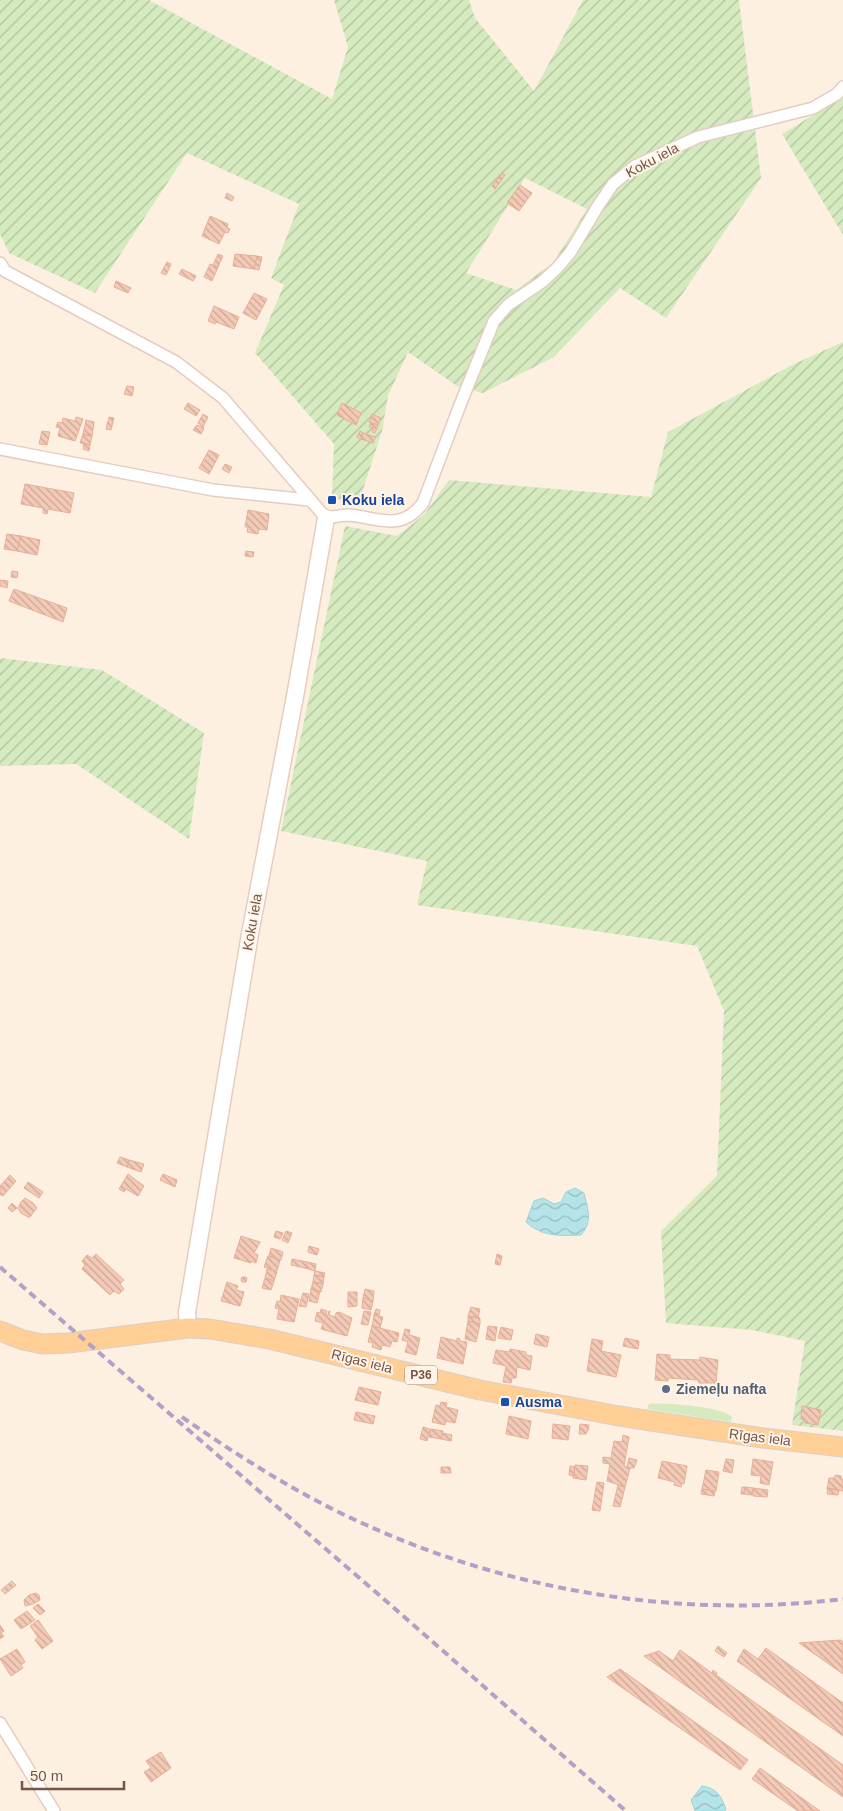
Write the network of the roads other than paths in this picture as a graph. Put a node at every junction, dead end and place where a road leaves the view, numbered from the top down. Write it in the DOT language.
graph roads {
  1 [pos="843,87"];
  2 [pos="0,263"];
  3 [pos="0,449"];
  4 [pos="309,500"];
  5 [pos="326,518"];
  6 [pos="188,1328"];
  7 [pos="0,1331"];
  8 [pos="843,1447"];
  9 [pos="0,1723"];
  10 [pos="54,1811"];
  1 -- 5 [label="street, Koku iela"];
  2 -- 4 [label="street"];
  3 -- 4 [label="street"];
  4 -- 5 [label="street"];
  5 -- 6 [label="street, Koku iela"];
  6 -- 7 [label="main road, Rīgas iela / P36"];
  6 -- 8 [label="main road, Rīgas iela / P36"];
  9 -- 10 [label="street"];
}
